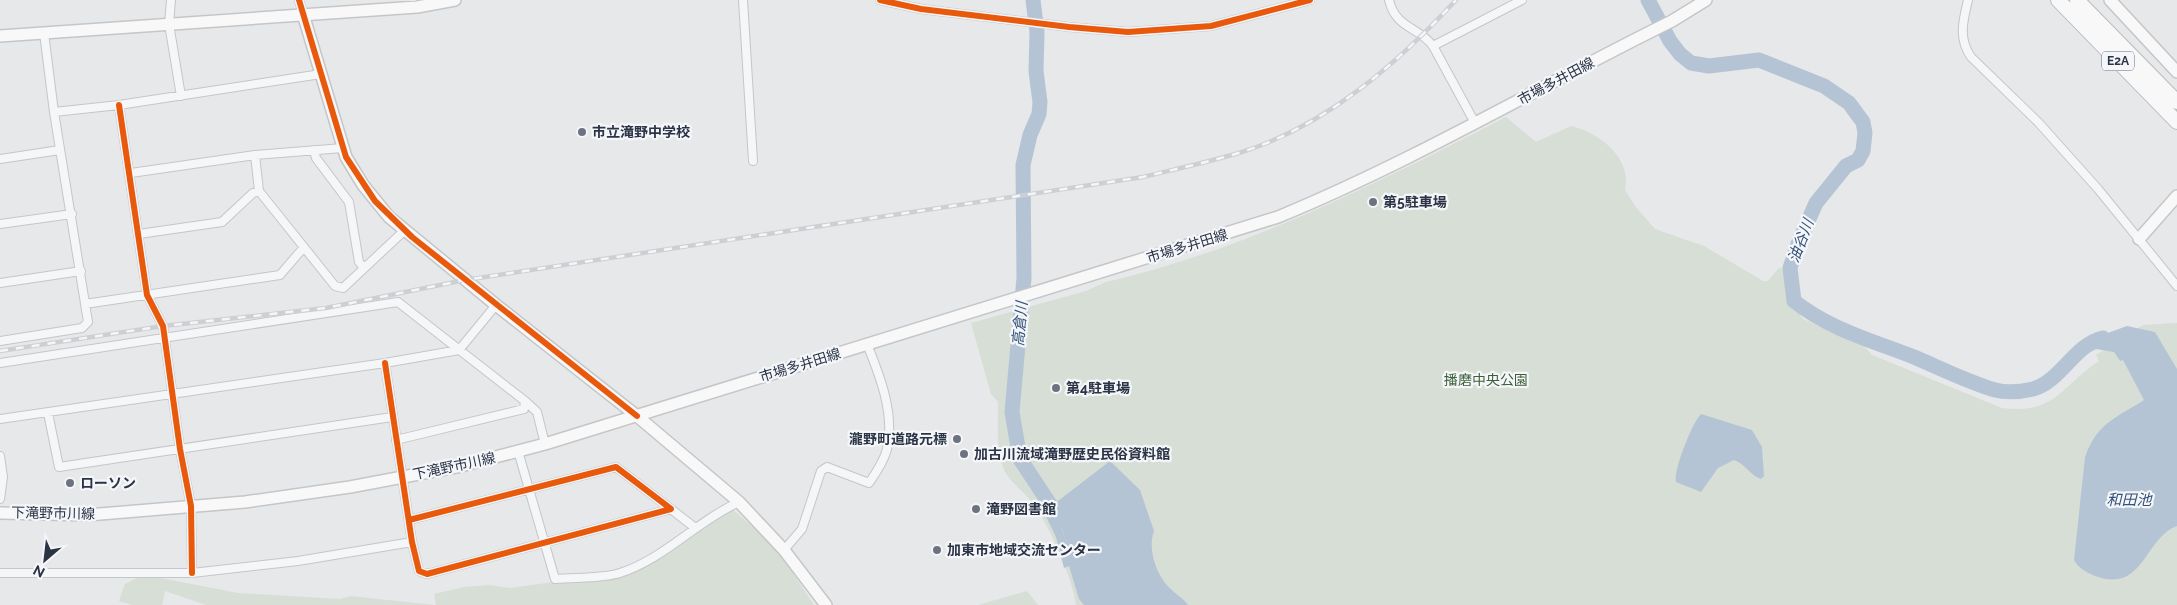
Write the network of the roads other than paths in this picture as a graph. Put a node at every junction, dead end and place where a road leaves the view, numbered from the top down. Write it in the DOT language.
graph roads {
  1 [pos="170,0"];
  2 [pos="298,0"];
  3 [pos="456,0"];
  4 [pos="743,0"];
  5 [pos="880,0"];
  6 [pos="1310,0"];
  7 [pos="1389,0"];
  8 [pos="1522,0"];
  9 [pos="1706,0"];
  10 [pos="1968,0"];
  11 [pos="2058,0"];
  12 [pos="2077,0"];
  13 [pos="2110,0"];
  14 [pos="436,2"];
  15 [pos="303,14"];
  16 [pos="169,24"];
  17 [pos="44,33"];
  18 [pos="0,36"];
  19 [pos="1433,46"];
  20 [pos="2177,72"];
  21 [pos="321,74"];
  22 [pos="181,96"];
  23 [pos="2177,102"];
  24 [pos="119,105"];
  25 [pos="54,112"];
  26 [pos="2177,122"];
  27 [pos="1475,123"];
  28 [pos="344,148"];
  29 [pos="60,150"];
  30 [pos="314,150"];
  31 [pos="255,155"];
  32 [pos="0,159"];
  33 [pos="753,162"];
  34 [pos="131,173"];
  35 [pos="259,191"];
  36 [pos="2177,196"];
  37 [pos="72,214"];
  38 [pos="0,224"];
  39 [pos="405,230"];
  40 [pos="139,234"];
  41 [pos="2139,239"];
  42 [pos="304,247"];
  43 [pos="364,268"];
  44 [pos="81,272"];
  45 [pos="0,283"];
  46 [pos="2177,286"];
  47 [pos="147,295"];
  48 [pos="86,304"];
  49 [pos="496,305"];
  50 [pos="163,338"];
  51 [pos="0,341"];
  52 [pos="867,344"];
  53 [pos="459,350"];
  54 [pos="0,363"];
  55 [pos="385,363"];
  56 [pos="172,394"];
  57 [pos="525,401"];
  58 [pos="48,413"];
  59 [pos="637,416"];
  60 [pos="392,417"];
  61 [pos="0,419"];
  62 [pos="396,440"];
  63 [pos="545,444"];
  64 [pos="180,449"];
  65 [pos="518,451"];
  66 [pos="0,456"];
  67 [pos="403,477"];
  68 [pos="530,489"];
  69 [pos="0,499"];
  70 [pos="739,502"];
  71 [pos="191,506"];
  72 [pos="671,509"];
  73 [pos="0,513"];
  74 [pos="409,520"];
  75 [pos="694,527"];
  76 [pos="412,542"];
  77 [pos="546,543"];
  78 [pos="784,550"];
  79 [pos="0,573"];
  80 [pos="192,573"];
  81 [pos="826,605"];
  1 -- 16 [label="street"];
  2 -- 15 [label="street"];
  3 -- 14 [label="main road"];
  4 -- 33 [label="street"];
  5 -- 6 [label="street"];
  7 -- 19 [label="street"];
  8 -- 19 [label="street"];
  9 -- 27 [label="main road, 市場多井田線"];
  10 -- 41 [label="street"];
  11 -- 26 [label="highway, E2A"];
  12 -- 23 [label="highway, E2A"];
  13 -- 20 [label="main road"];
  14 -- 15 [label="main road"];
  15 -- 16 [label="main road"];
  15 -- 21 [label="main road"];
  16 -- 17 [label="main road"];
  16 -- 22 [label="street"];
  17 -- 18 [label="main road"];
  17 -- 25 [label="street"];
  19 -- 27 [label="street"];
  21 -- 22 [label="street"];
  21 -- 28 [label="main road"];
  22 -- 24 [label="street"];
  24 -- 25 [label="street"];
  24 -- 34 [label="street"];
  25 -- 29 [label="street"];
  27 -- 52 [label="main road, 市場多井田線"];
  28 -- 30 [label="street"];
  28 -- 39 [label="main road"];
  29 -- 32 [label="street"];
  29 -- 37 [label="street"];
  30 -- 31 [label="street"];
  30 -- 43 [label="street"];
  31 -- 34 [label="street"];
  31 -- 35 [label="street"];
  34 -- 40 [label="street"];
  35 -- 40 [label="street"];
  35 -- 42 [label="street"];
  36 -- 41 [label="main road"];
  37 -- 38 [label="street"];
  37 -- 44 [label="street"];
  39 -- 43 [label="street"];
  39 -- 49 [label="main road"];
  40 -- 47 [label="street"];
  41 -- 46 [label="street"];
  42 -- 43 [label="street"];
  42 -- 47 [label="street"];
  44 -- 45 [label="street"];
  44 -- 48 [label="street"];
  47 -- 48 [label="street"];
  47 -- 50 [label="street"];
  48 -- 51 [label="street"];
  49 -- 53 [label="street"];
  49 -- 59 [label="main road"];
  50 -- 53 [label="street"];
  50 -- 54 [label="street"];
  50 -- 56 [label="street"];
  52 -- 59 [label="main road, 市場多井田線"];
  52 -- 78 [label="street"];
  53 -- 55 [label="street"];
  53 -- 57 [label="street"];
  55 -- 56 [label="street"];
  55 -- 60 [label="street"];
  56 -- 58 [label="street"];
  56 -- 64 [label="street"];
  57 -- 62 [label="street"];
  57 -- 63 [label="street"];
  58 -- 61 [label="street"];
  58 -- 64 [label="street"];
  59 -- 63 [label="main road, 下滝野市川線"];
  59 -- 70 [label="main road"];
  60 -- 62 [label="street"];
  60 -- 64 [label="street"];
  62 -- 67 [label="street"];
  63 -- 65 [label="main road, 下滝野市川線"];
  64 -- 71 [label="street"];
  65 -- 67 [label="main road, 下滝野市川線"];
  65 -- 68 [label="street"];
  66 -- 69 [label="street"];
  67 -- 71 [label="main road, 下滝野市川線"];
  67 -- 74 [label="street"];
  68 -- 72 [label="street"];
  68 -- 74 [label="street"];
  68 -- 77 [label="street"];
  70 -- 75 [label="street"];
  70 -- 78 [label="main road"];
  71 -- 73 [label="main road, 下滝野市川線"];
  71 -- 80 [label="street"];
  72 -- 75 [label="street"];
  72 -- 77 [label="street"];
  74 -- 76 [label="street"];
  75 -- 77 [label="street"];
  76 -- 77 [label="street"];
  76 -- 80 [label="street"];
  78 -- 81 [label="main road"];
  79 -- 80 [label="street"];
}
